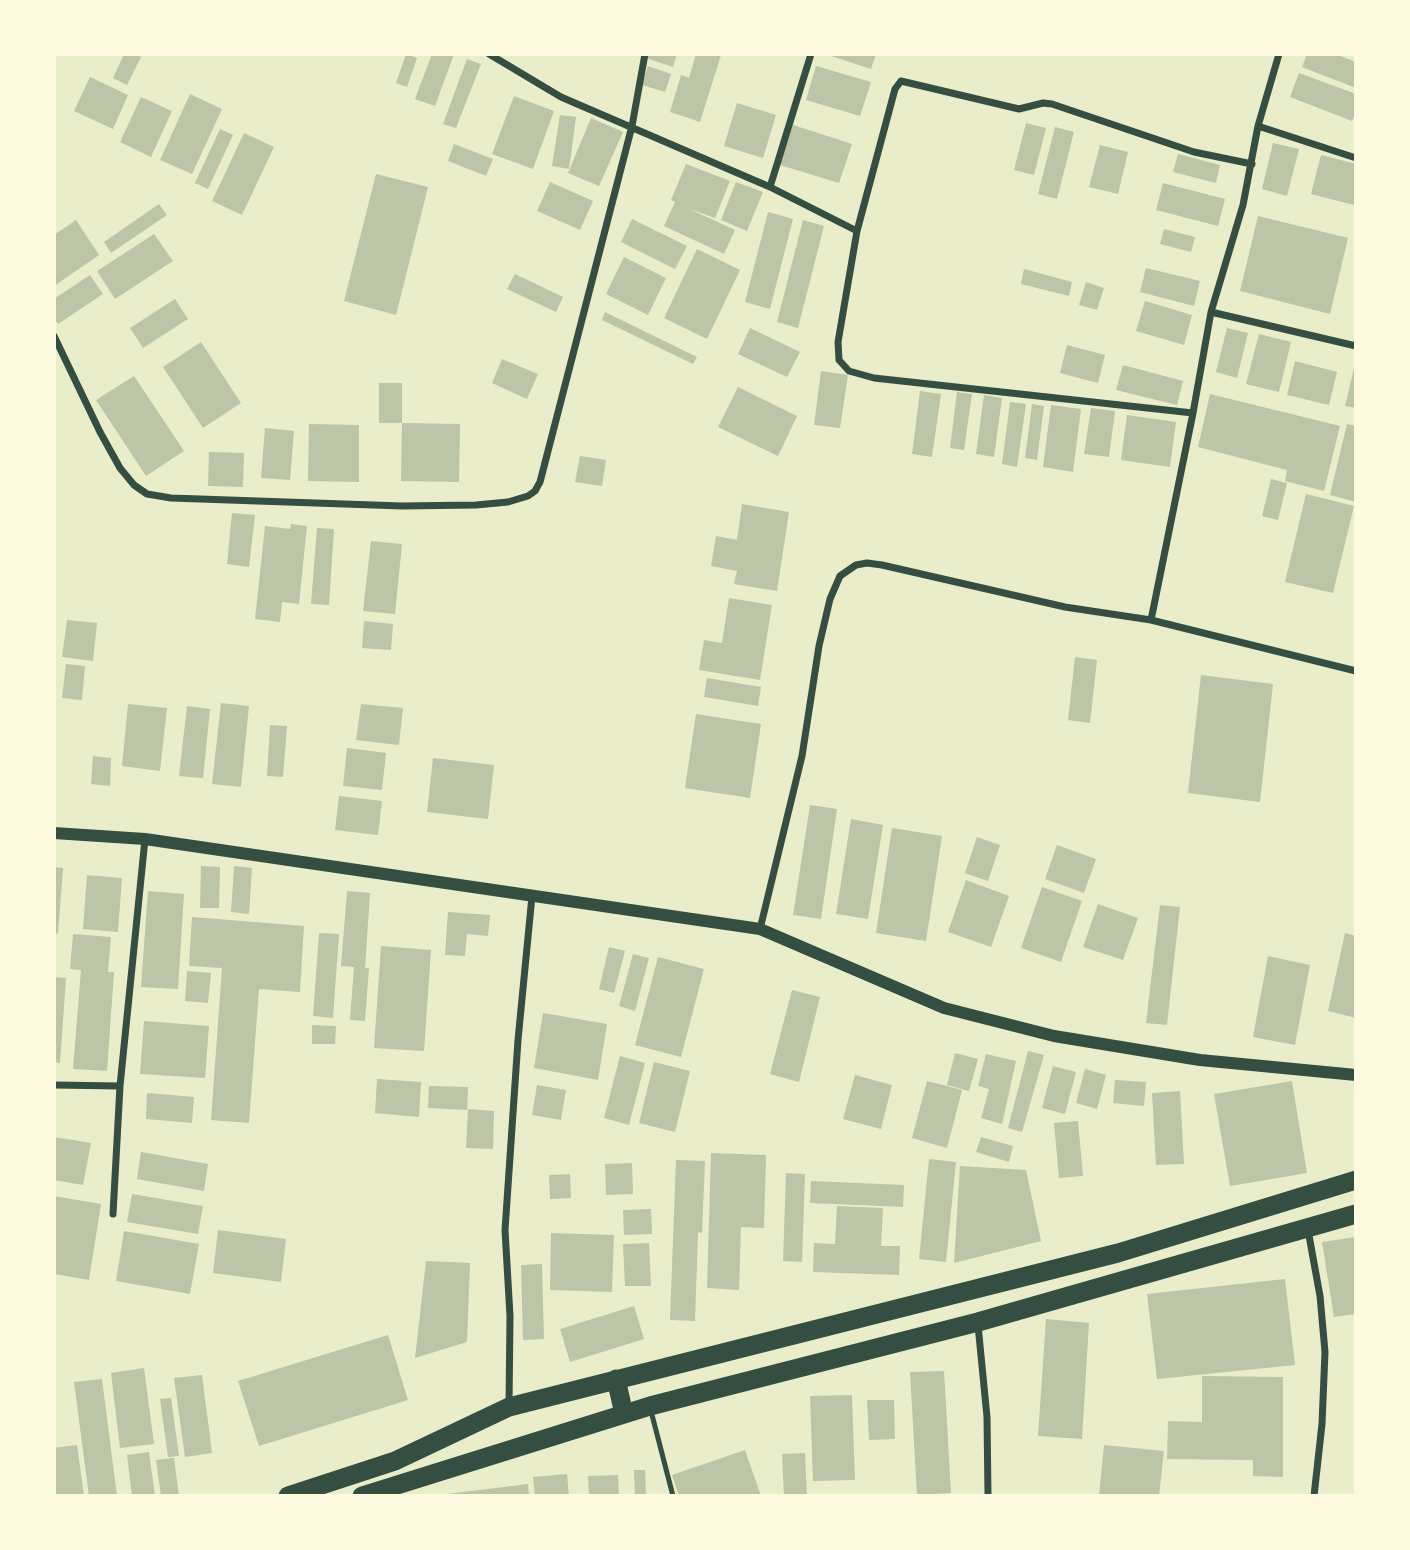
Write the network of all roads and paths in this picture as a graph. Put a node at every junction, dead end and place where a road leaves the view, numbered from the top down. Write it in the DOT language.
graph roads {
  1 [pos="489,54"];
  2 [pos="645,54"];
  3 [pos="811,54"];
  4 [pos="1279,54"];
  5 [pos="632,126"];
  6 [pos="1258,126"];
  7 [pos="1356,158"];
  8 [pos="1252,164"];
  9 [pos="770,187"];
  10 [pos="857,230"];
  11 [pos="1211,312"];
  12 [pos="54,336"];
  13 [pos="1356,346"];
  14 [pos="1193,413"];
  15 [pos="1151,620"];
  16 [pos="1356,671"];
  17 [pos="54,833"];
  18 [pos="145,839"];
  19 [pos="532,896"];
  20 [pos="760,929"];
  21 [pos="1356,1075"];
  22 [pos="54,1085"];
  23 [pos="120,1087"];
  24 [pos="1356,1180"];
  25 [pos="113,1214"];
  26 [pos="1356,1214"];
  27 [pos="1308,1229"];
  28 [pos="978,1322"];
  29 [pos="616,1379"];
  30 [pos="509,1406"];
  31 [pos="650,1406"];
  32 [pos="624,1414"];
  33 [pos="382,1492"];
  34 [pos="288,1496"];
  35 [pos="362,1496"];
  36 [pos="673,1496"];
  37 [pos="988,1496"];
  38 [pos="1314,1496"];
  1 -- 5 [label="street"];
  2 -- 5 [label="street"];
  3 -- 9 [label="street"];
  4 -- 6 [label="street"];
  5 -- 9 [label="street"];
  5 -- 12 [label="street"];
  6 -- 7 [label="street"];
  6 -- 8 [label="street"];
  8 -- 10 [label="street"];
  8 -- 11 [label="street"];
  9 -- 10 [label="street"];
  10 -- 14 [label="street"];
  11 -- 13 [label="street"];
  11 -- 14 [label="street"];
  14 -- 15 [label="street"];
  15 -- 16 [label="street"];
  15 -- 20 [label="street"];
  17 -- 18 [label="street"];
  18 -- 19 [label="street"];
  18 -- 23 [label="street"];
  19 -- 20 [label="street"];
  19 -- 30 [label="street"];
  20 -- 21 [label="street"];
  22 -- 23 [label="street"];
  23 -- 25 [label="street"];
  24 -- 29 [label="highway"];
  26 -- 27 [label="highway"];
  27 -- 28 [label="highway"];
  27 -- 38 [label="street"];
  28 -- 31 [label="highway"];
  28 -- 37 [label="street"];
  29 -- 30 [label="highway"];
  29 -- 32 [label="highway"];
  30 -- 34 [label="highway"];
  31 -- 32 [label="highway"];
  31 -- 36 [label="lane"];
  32 -- 33 [label="highway"];
  33 -- 35 [label="highway"];
}
